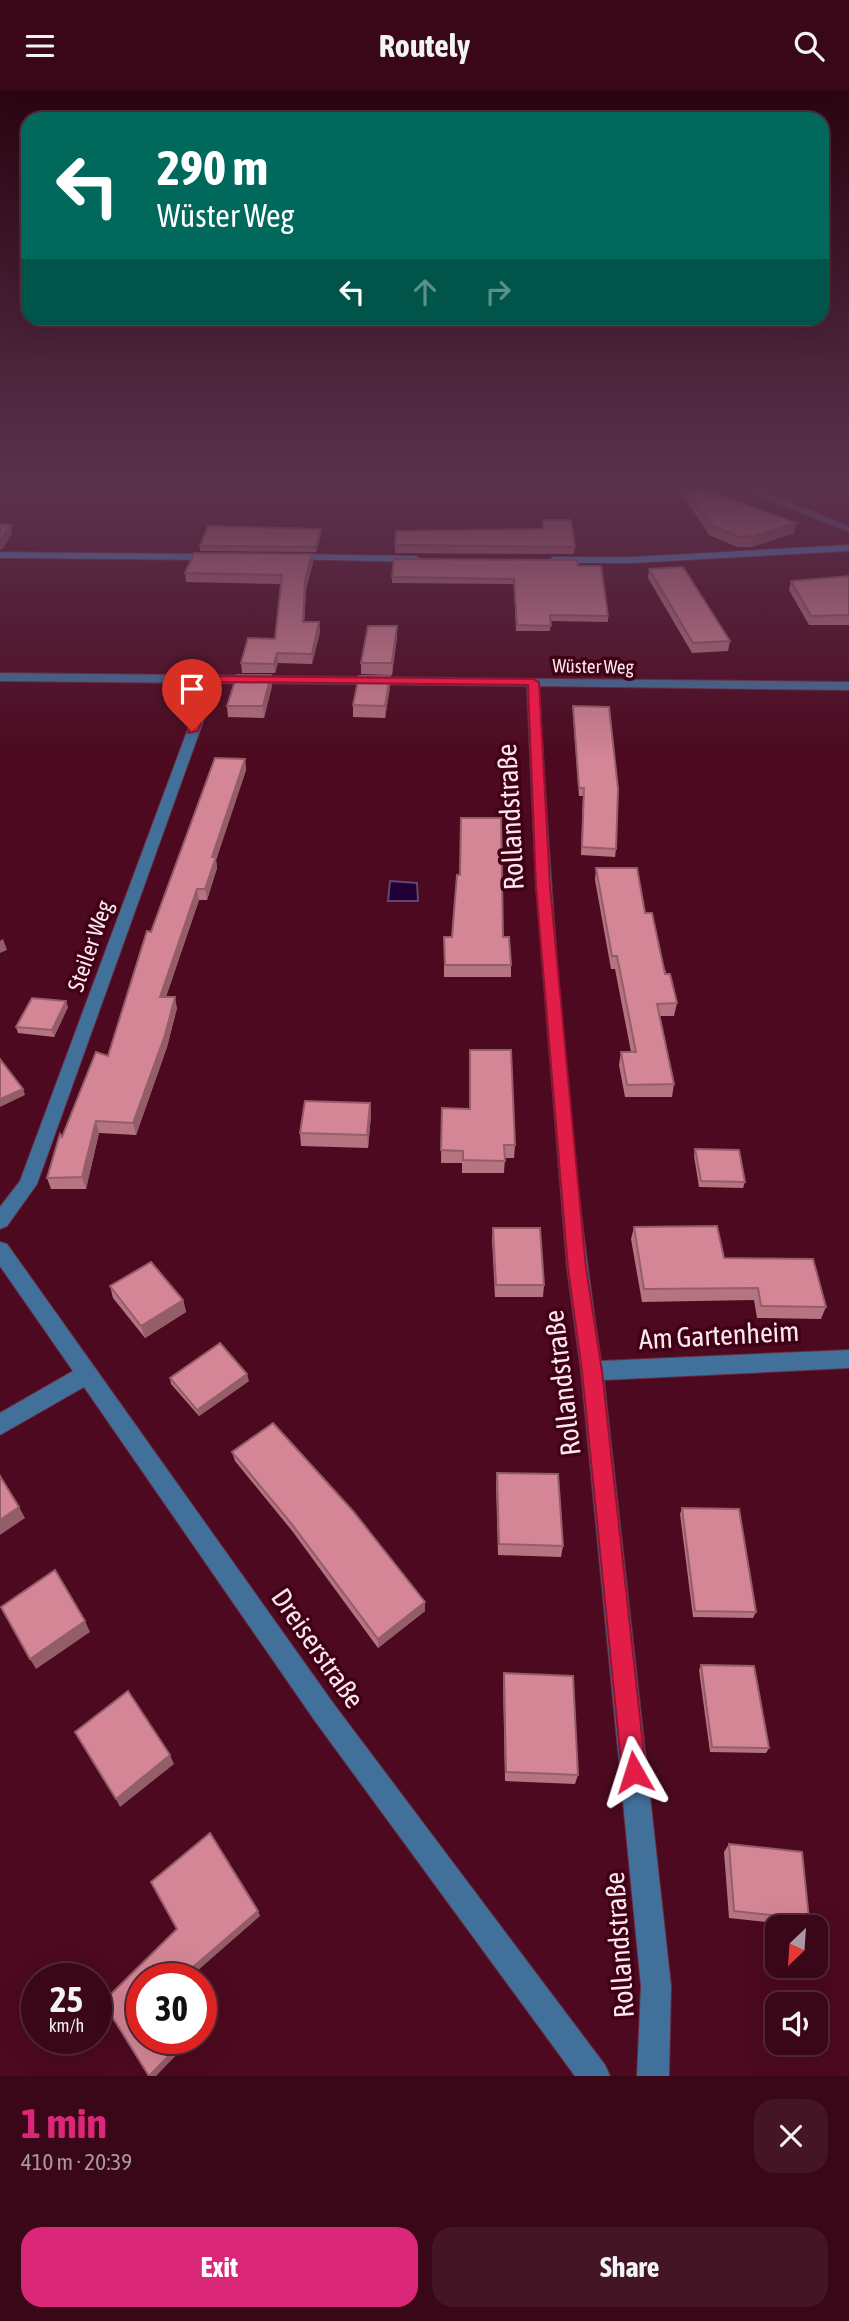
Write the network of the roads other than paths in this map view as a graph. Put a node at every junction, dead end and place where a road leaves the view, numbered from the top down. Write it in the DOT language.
graph roads {
  1 [pos="0,677"];
  2 [pos="212,679"];
  3 [pos="533,682"];
  4 [pos="849,686"];
  5 [pos="0,1221"];
  6 [pos="0,1250"];
  7 [pos="849,1359"];
  8 [pos="592,1371"];
  9 [pos="87,1374"];
  10 [pos="0,1425"];
  11 [pos="594,2076"];
  12 [pos="653,2076"];
  1 -- 2 [label="street, Wüster Weg"];
  2 -- 3 [label="street, Wüster Weg"];
  2 -- 5 [label="street, Steiler Weg"];
  3 -- 4 [label="street, Wüster Weg"];
  3 -- 8 [label="street, Rollandstraße"];
  6 -- 9 [label="street, Dreiserstraße"];
  7 -- 8 [label="street, Am Gartenheim"];
  8 -- 12 [label="street, Rollandstraße"];
  9 -- 10 [label="street"];
  9 -- 11 [label="street, Dreiserstraße"];
}
